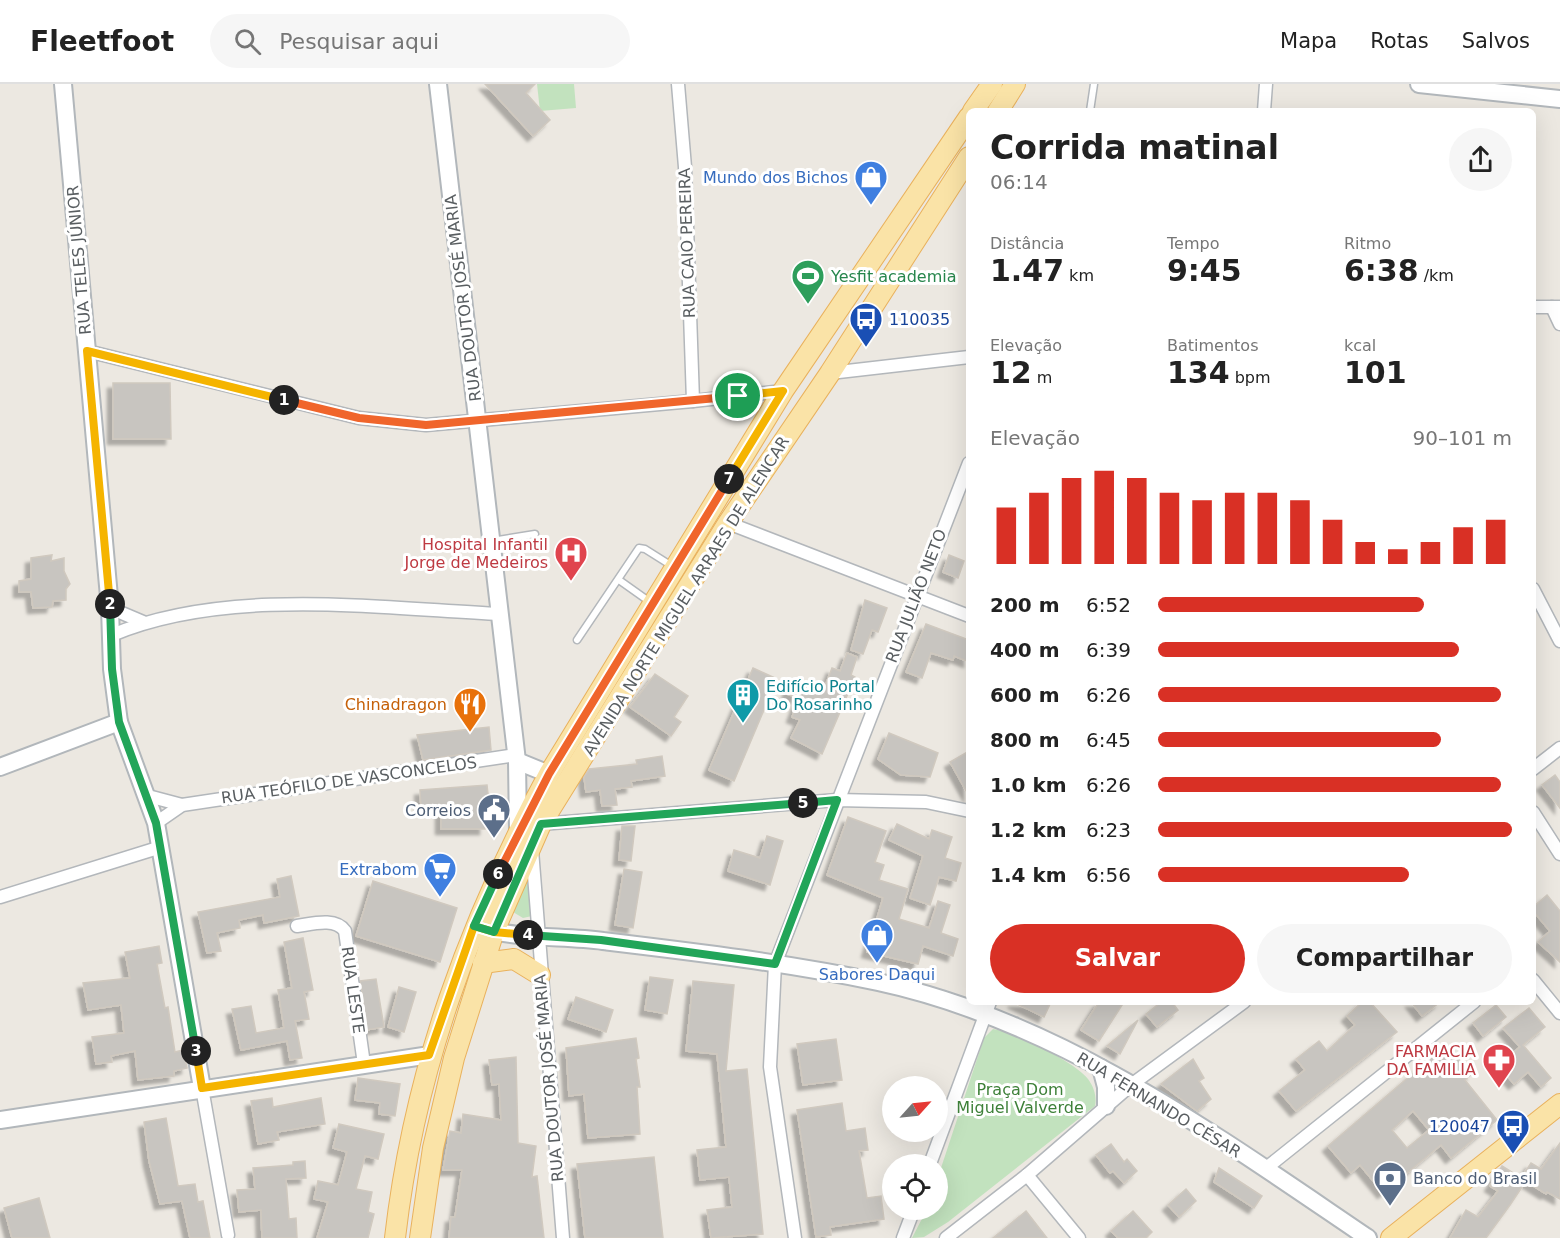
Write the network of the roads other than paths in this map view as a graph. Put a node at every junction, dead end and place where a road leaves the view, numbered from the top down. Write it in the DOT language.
graph roads {
  1 [pos="63,84"];
  2 [pos="438,84"];
  3 [pos="678,84"];
  4 [pos="992,84"];
  5 [pos="1016,84"];
  6 [pos="1094,84"];
  7 [pos="1266,84"];
  8 [pos="1419,84"];
  9 [pos="1475,87"];
  10 [pos="1560,99"];
  11 [pos="975,108"];
  12 [pos="1000,108"];
  13 [pos="1090,108"];
  14 [pos="1264,108"];
  15 [pos="966,121"];
  16 [pos="966,162"];
  17 [pos="1536,307"];
  18 [pos="1556,307"];
  19 [pos="1560,324"];
  20 [pos="87,351"];
  21 [pos="966,357"];
  22 [pos="830,373"];
  23 [pos="783,391"];
  24 [pos="693,402"];
  25 [pos="478,422"];
  26 [pos="966,471"];
  27 [pos="728,523"];
  28 [pos="535,534"];
  29 [pos="492,541"];
  30 [pos="675,568"];
  31 [pos="619,580"];
  32 [pos="1536,595"];
  33 [pos="916,596"];
  34 [pos="652,604"];
  35 [pos="110,608"];
  36 [pos="500,614"];
  37 [pos="966,615"];
  38 [pos="143,622"];
  39 [pos="112,635"];
  40 [pos="577,640"];
  41 [pos="1560,641"];
  42 [pos="119,722"];
  43 [pos="1560,748"];
  44 [pos="517,758"];
  45 [pos="0,767"];
  46 [pos="1536,767"];
  47 [pos="549,774"];
  48 [pos="148,796"];
  49 [pos="837,800"];
  50 [pos="182,804"];
  51 [pos="966,810"];
  52 [pos="1536,817"];
  53 [pos="156,823"];
  54 [pos="541,824"];
  55 [pos="525,838"];
  56 [pos="161,847"];
  57 [pos="1560,854"];
  58 [pos="0,897"];
  59 [pos="297,926"];
  60 [pos="474,926"];
  61 [pos="494,932"];
  62 [pos="538,936"];
  63 [pos="483,963"];
  64 [pos="775,964"];
  65 [pos="540,975"];
  66 [pos="1536,984"];
  67 [pos="966,1003"];
  68 [pos="1240,1005"];
  69 [pos="1470,1005"];
  70 [pos="987,1008"];
  71 [pos="1560,1013"];
  72 [pos="429,1055"];
  73 [pos="363,1064"];
  74 [pos="1101,1068"];
  75 [pos="1131,1085"];
  76 [pos="202,1088"];
  77 [pos="1560,1104"];
  78 [pos="1106,1106"];
  79 [pos="0,1120"];
  80 [pos="934,1154"];
  81 [pos="1266,1169"];
  82 [pos="1027,1175"];
  83 [pos="910,1220"];
  84 [pos="228,1235"];
  85 [pos="395,1238"];
  86 [pos="420,1238"];
  87 [pos="563,1238"];
  88 [pos="795,1238"];
  89 [pos="903,1238"];
  90 [pos="946,1238"];
  91 [pos="1079,1238"];
  92 [pos="1368,1238"];
  93 [pos="1391,1238"];
  1 -- 20 [label="street, RUA TELES JÚNIOR"];
  2 -- 25 [label="street, RUA DOUTOR JOSÉ MARIA"];
  3 -- 24 [label="street, RUA CAIO PEREIRA"];
  4 -- 11 [label="main road"];
  5 -- 12 [label="main road"];
  6 -- 13 [label="lane"];
  7 -- 14 [label="street"];
  8 -- 9 [label="street"];
  9 -- 10 [label="street"];
  15 -- 23 [label="main road, AVENIDA NORTE MIGUEL ARRAES DE ALENCAR"];
  16 -- 22 [label="main road, AVENIDA NORTE MIGUEL ARRAES DE ALENCAR"];
  17 -- 18 [label="street"];
  18 -- 19 [label="street"];
  20 -- 25 [label="street"];
  20 -- 35 [label="street, RUA TELES JÚNIOR"];
  21 -- 22 [label="street"];
  22 -- 27 [label="main road, AVENIDA NORTE MIGUEL ARRAES DE ALENCAR"];
  23 -- 24 [label="street"];
  23 -- 30 [label="main road, AVENIDA NORTE MIGUEL ARRAES DE ALENCAR"];
  24 -- 25 [label="street"];
  25 -- 29 [label="street, RUA DOUTOR JOSÉ MARIA"];
  26 -- 33 [label="street, RUA JULIÃO NETO"];
  27 -- 33 [label="street"];
  27 -- 54 [label="main road, AVENIDA NORTE MIGUEL ARRAES DE ALENCAR"];
  28 -- 29 [label="lane"];
  29 -- 36 [label="street, RUA DOUTOR JOSÉ MARIA"];
  30 -- 31 [label="lane"];
  30 -- 34 [label="main road, AVENIDA NORTE MIGUEL ARRAES DE ALENCAR"];
  31 -- 34 [label="lane"];
  31 -- 40 [label="lane"];
  32 -- 41 [label="street"];
  33 -- 37 [label="street"];
  33 -- 49 [label="street, RUA JULIÃO NETO"];
  34 -- 47 [label="main road, AVENIDA NORTE MIGUEL ARRAES DE ALENCAR"];
  35 -- 38 [label="street"];
  35 -- 39 [label="street, RUA TELES JÚNIOR"];
  36 -- 38 [label="street"];
  36 -- 44 [label="street, RUA DOUTOR JOSÉ MARIA"];
  38 -- 39 [label="street"];
  39 -- 42 [label="street, RUA TELES JÚNIOR"];
  42 -- 45 [label="street"];
  42 -- 48 [label="street, RUA TELES JÚNIOR"];
  43 -- 46 [label="street"];
  44 -- 47 [label="street"];
  44 -- 50 [label="street, RUA TEÓFILO DE VASCONCELOS"];
  44 -- 55 [label="street, RUA DOUTOR JOSÉ MARIA"];
  47 -- 55 [label="main road, AVENIDA NORTE MIGUEL ARRAES DE ALENCAR"];
  48 -- 50 [label="street, RUA TEÓFILO DE VASCONCELOS"];
  48 -- 53 [label="street, RUA TELES JÚNIOR"];
  49 -- 51 [label="street"];
  49 -- 54 [label="street"];
  49 -- 64 [label="street, RUA JULIÃO NETO"];
  50 -- 53 [label="street, RUA TEÓFILO DE VASCONCELOS"];
  52 -- 57 [label="street"];
  53 -- 56 [label="street, RUA TELES JÚNIOR"];
  54 -- 55 [label="main road, AVENIDA NORTE MIGUEL ARRAES DE ALENCAR"];
  55 -- 60 [label="main road, AVENIDA NORTE MIGUEL ARRAES DE ALENCAR"];
  55 -- 61 [label="main road, AVENIDA NORTE MIGUEL ARRAES DE ALENCAR"];
  55 -- 62 [label="street, RUA DOUTOR JOSÉ MARIA"];
  56 -- 58 [label="street"];
  56 -- 76 [label="street, RUA TELES JÚNIOR"];
  59 -- 73 [label="street, RUA LESTE"];
  60 -- 61 [label="street, RUA FERNANDO CÉSAR"];
  60 -- 72 [label="main road, AVENIDA NORTE MIGUEL ARRAES DE ALENCAR"];
  61 -- 62 [label="street, RUA FERNANDO CÉSAR"];
  61 -- 63 [label="main road, AVENIDA NORTE MIGUEL ARRAES DE ALENCAR"];
  62 -- 64 [label="street, RUA FERNANDO CÉSAR"];
  62 -- 65 [label="street, RUA DOUTOR JOSÉ MARIA"];
  63 -- 65 [label="main road"];
  63 -- 86 [label="main road, AVENIDA NORTE MIGUEL ARRAES DE ALENCAR"];
  64 -- 67 [label="street, RUA FERNANDO CÉSAR"];
  64 -- 88 [label="street, RUA JULIÃO NETO"];
  65 -- 87 [label="street, RUA DOUTOR JOSÉ MARIA"];
  66 -- 71 [label="street"];
  68 -- 75 [label="street"];
  69 -- 81 [label="street"];
  70 -- 74 [label="street, RUA FERNANDO CÉSAR"];
  70 -- 80 [label="street"];
  72 -- 73 [label="street"];
  72 -- 85 [label="main road, AVENIDA NORTE MIGUEL ARRAES DE ALENCAR"];
  73 -- 76 [label="street"];
  74 -- 75 [label="street, RUA FERNANDO CÉSAR"];
  74 -- 78 [label="street"];
  75 -- 78 [label="street"];
  75 -- 81 [label="street, RUA FERNANDO CÉSAR"];
  76 -- 79 [label="street"];
  76 -- 84 [label="street"];
  77 -- 93 [label="main road"];
  78 -- 82 [label="street"];
  81 -- 92 [label="street, RUA FERNANDO CÉSAR"];
  82 -- 90 [label="street"];
  82 -- 91 [label="street"];
  83 -- 89 [label="street"];
}
